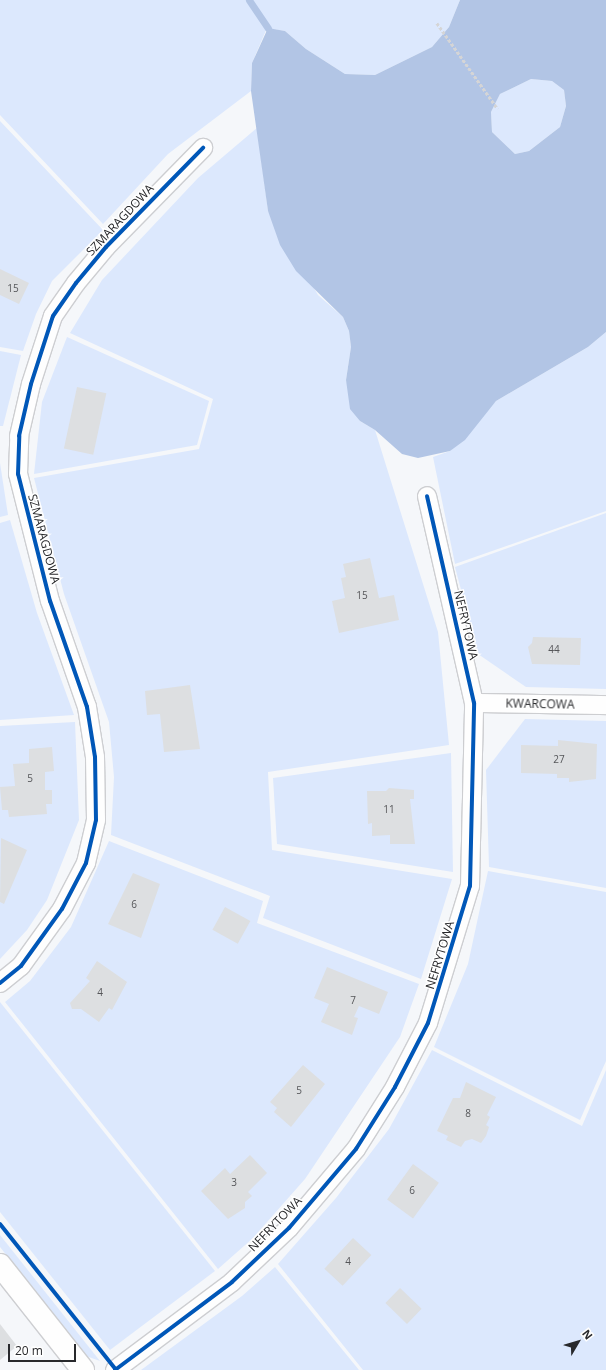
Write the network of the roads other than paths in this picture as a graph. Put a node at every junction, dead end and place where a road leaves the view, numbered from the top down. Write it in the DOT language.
graph roads {
  1 [pos="203,148"];
  2 [pos="427,496"];
  3 [pos="474,702"];
  4 [pos="606,705"];
  5 [pos="0,983"];
  6 [pos="0,1265"];
  7 [pos="83,1370"];
  8 [pos="115,1370"];
  1 -- 5 [label="street, SZMARAGDOWA"];
  2 -- 3 [label="street, NEFRYTOWA"];
  3 -- 4 [label="street, KWARCOWA"];
  3 -- 8 [label="street, NEFRYTOWA"];
  6 -- 7 [label="street"];
}
